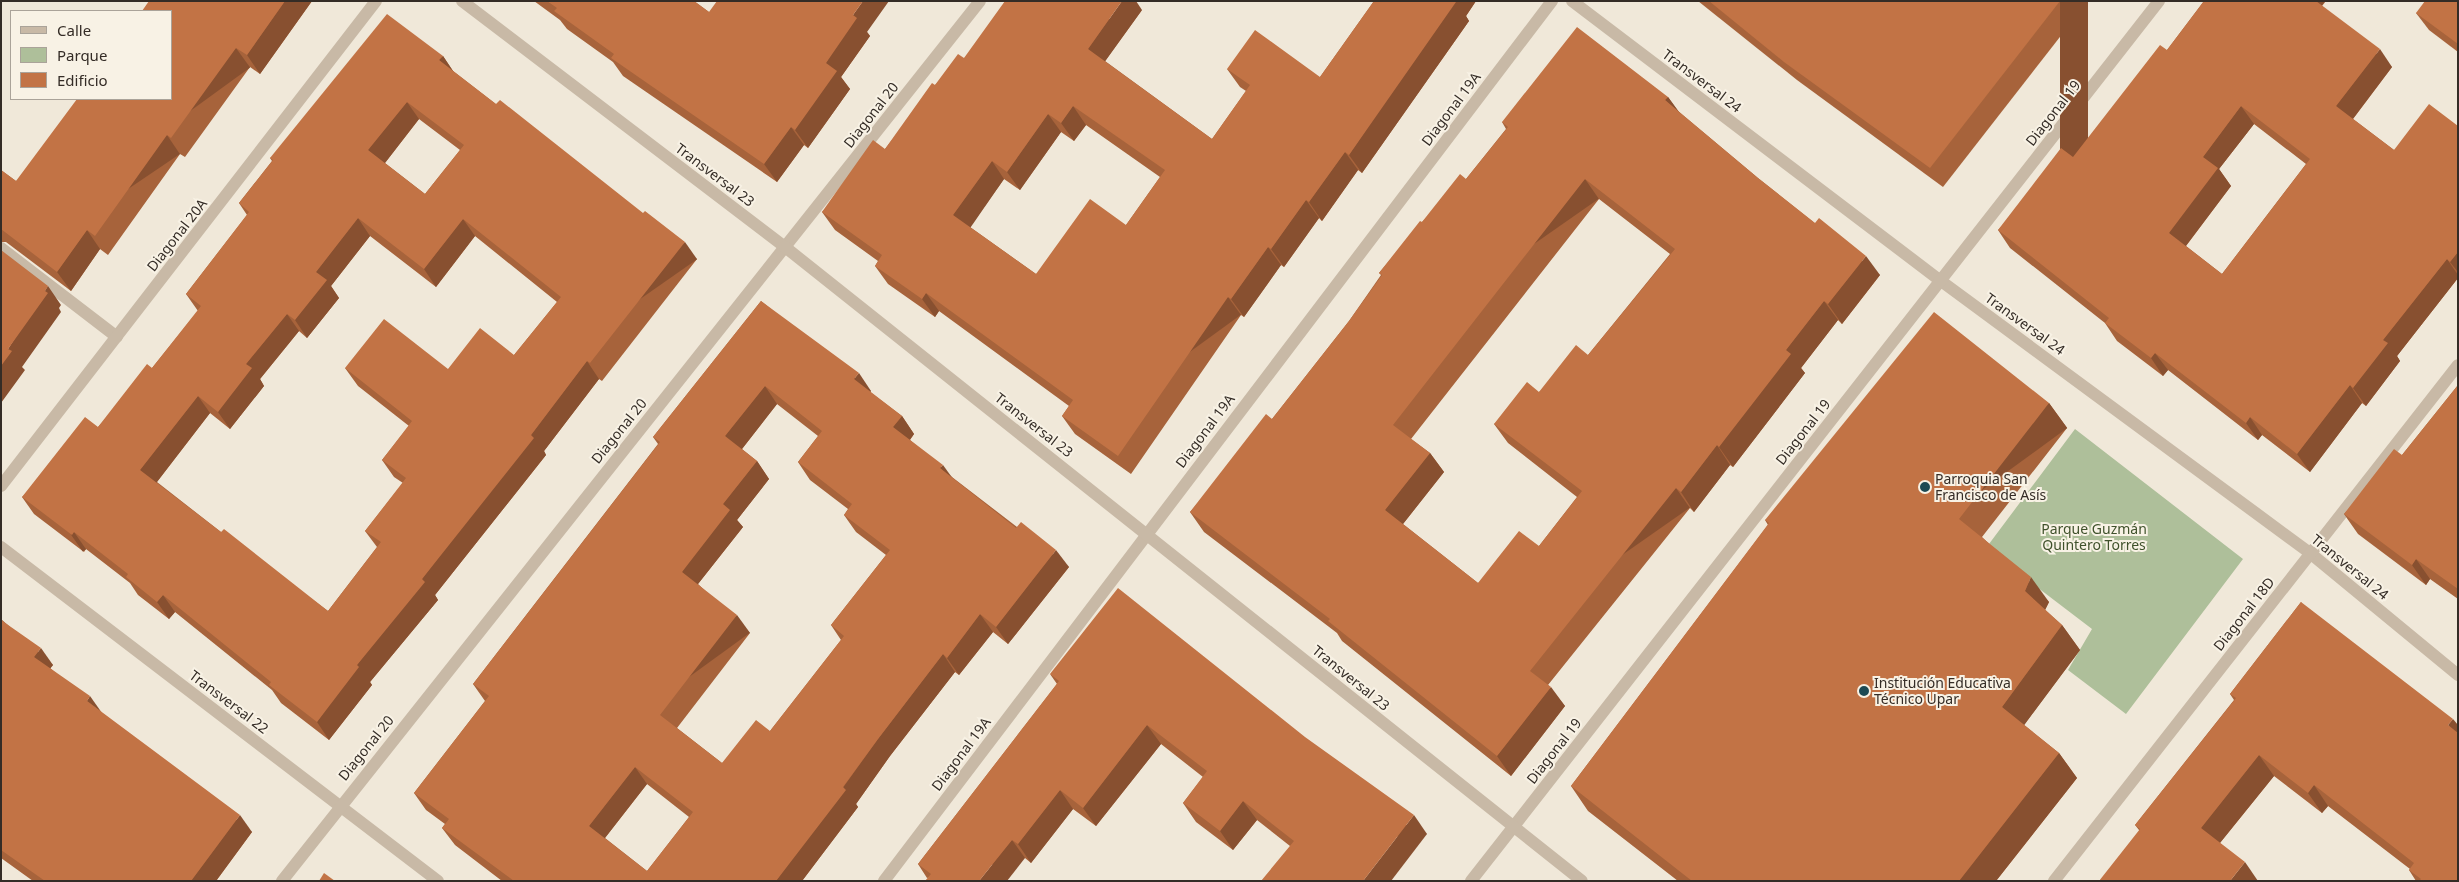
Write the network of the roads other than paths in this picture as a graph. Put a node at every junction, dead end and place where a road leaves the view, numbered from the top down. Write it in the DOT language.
graph roads {
  1 [pos="376,1"];
  2 [pos="462,1"];
  3 [pos="980,1"];
  4 [pos="1552,1"];
  5 [pos="1572,1"];
  6 [pos="2159,1"];
  7 [pos="785,247"];
  8 [pos="1,248"];
  9 [pos="1941,281"];
  10 [pos="117,337"];
  11 [pos="2458,365"];
  12 [pos="1,486"];
  13 [pos="1146,534"];
  14 [pos="1,547"];
  15 [pos="2310,553"];
  16 [pos="2458,675"];
  17 [pos="339,806"];
  18 [pos="1514,827"];
  19 [pos="282,881"];
  20 [pos="438,881"];
  21 [pos="884,881"];
  22 [pos="1472,881"];
  23 [pos="1582,881"];
  24 [pos="2054,881"];
  1 -- 10 [label="street, Diagonal 20A"];
  2 -- 7 [label="street, Transversal 23"];
  3 -- 7 [label="street, Diagonal 20"];
  4 -- 13 [label="street, Diagonal 19A"];
  5 -- 9 [label="street, Transversal 24"];
  6 -- 9 [label="street, Diagonal 19"];
  7 -- 13 [label="street, Transversal 23"];
  7 -- 17 [label="street, Diagonal 20"];
  8 -- 10 [label="street"];
  9 -- 15 [label="street, Transversal 24"];
  9 -- 18 [label="street, Diagonal 19"];
  10 -- 12 [label="street, Diagonal 20A"];
  11 -- 15 [label="street, Diagonal 18D"];
  13 -- 18 [label="street, Transversal 23"];
  13 -- 21 [label="street, Diagonal 19A"];
  14 -- 17 [label="street, Transversal 22"];
  15 -- 16 [label="street, Transversal 24"];
  15 -- 24 [label="street, Diagonal 18D"];
  17 -- 19 [label="street, Diagonal 20"];
  17 -- 20 [label="street, Transversal 22"];
  18 -- 22 [label="street, Diagonal 19"];
  18 -- 23 [label="street, Transversal 23"];
}
